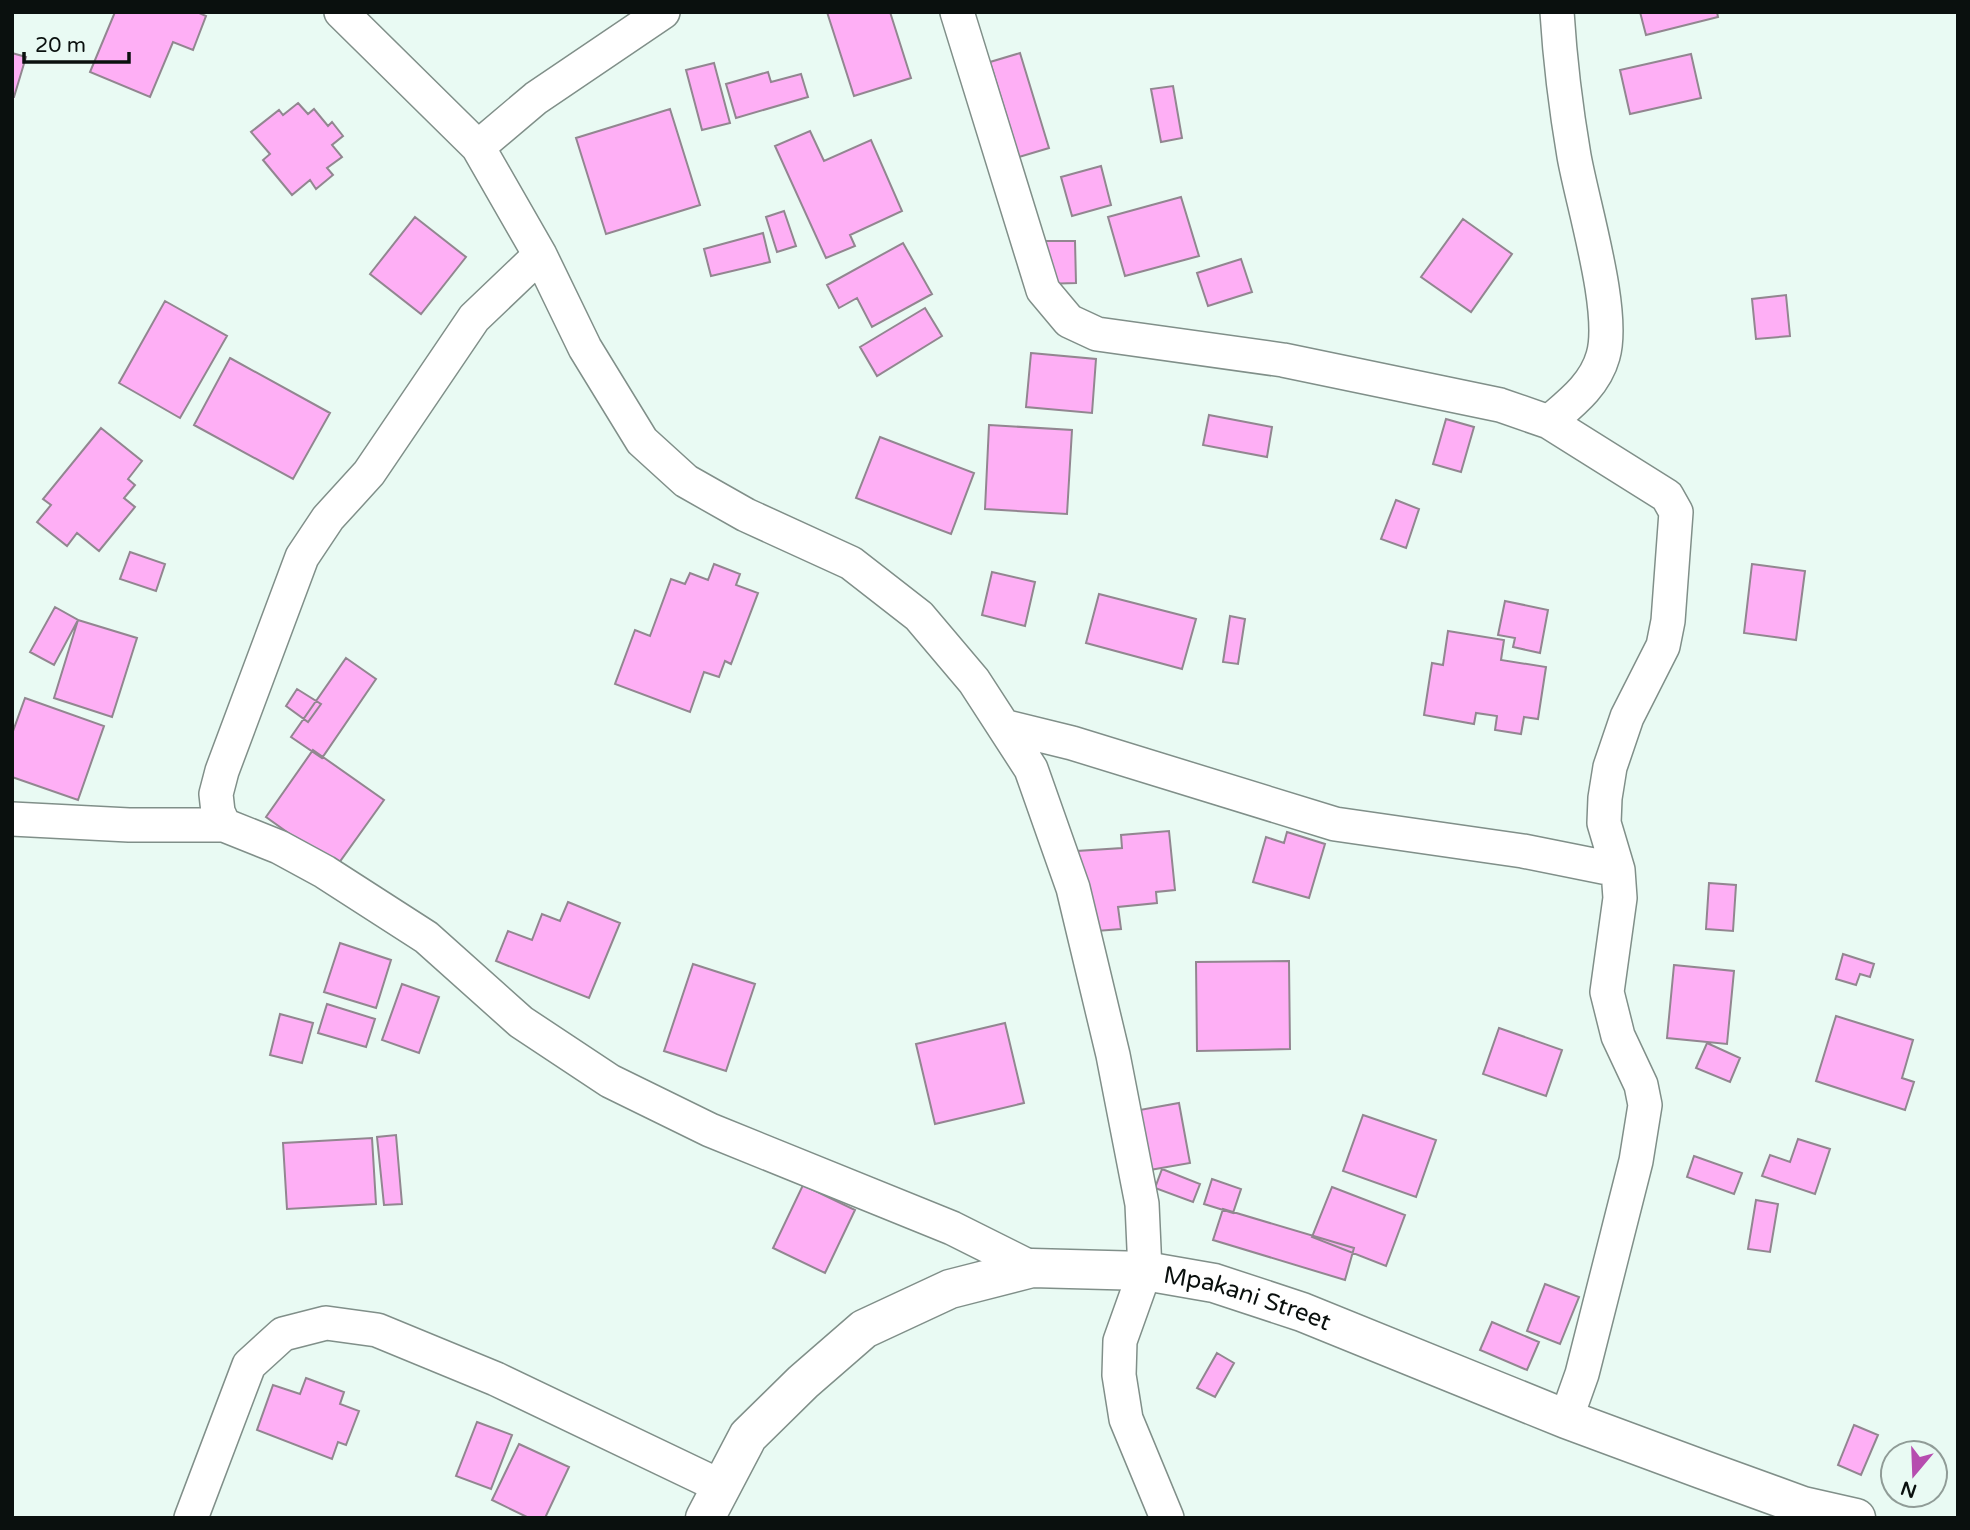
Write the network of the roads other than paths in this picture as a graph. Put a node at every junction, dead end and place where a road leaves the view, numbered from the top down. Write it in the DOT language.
graph roads {
  1 [pos="341,12"];
  2 [pos="663,12"];
  3 [pos="957,12"];
  4 [pos="1557,12"];
  5 [pos="478,147"];
  6 [pos="540,255"];
  7 [pos="1549,422"];
  8 [pos="1007,727"];
  9 [pos="12,819"];
  10 [pos="224,825"];
  11 [pos="1618,870"];
  12 [pos="1032,1268"];
  13 [pos="1145,1271"];
  14 [pos="1566,1419"];
  15 [pos="713,1502"];
  16 [pos="191,1518"];
  17 [pos="1167,1518"];
  18 [pos="1856,1518"];
  1 -- 5 [label="street"];
  2 -- 5 [label="street"];
  3 -- 7 [label="street"];
  4 -- 7 [label="street"];
  5 -- 6 [label="street"];
  6 -- 8 [label="street"];
  6 -- 10 [label="street"];
  7 -- 11 [label="street"];
  8 -- 11 [label="street"];
  8 -- 13 [label="street"];
  9 -- 10 [label="street"];
  10 -- 12 [label="street"];
  11 -- 14 [label="street"];
  12 -- 13 [label="street, Mpakani Street"];
  12 -- 15 [label="street, Mpakani Street"];
  13 -- 14 [label="street, Mpakani Street"];
  13 -- 17 [label="street"];
  14 -- 18 [label="street, Mpakani Street"];
  15 -- 16 [label="street"];
}
